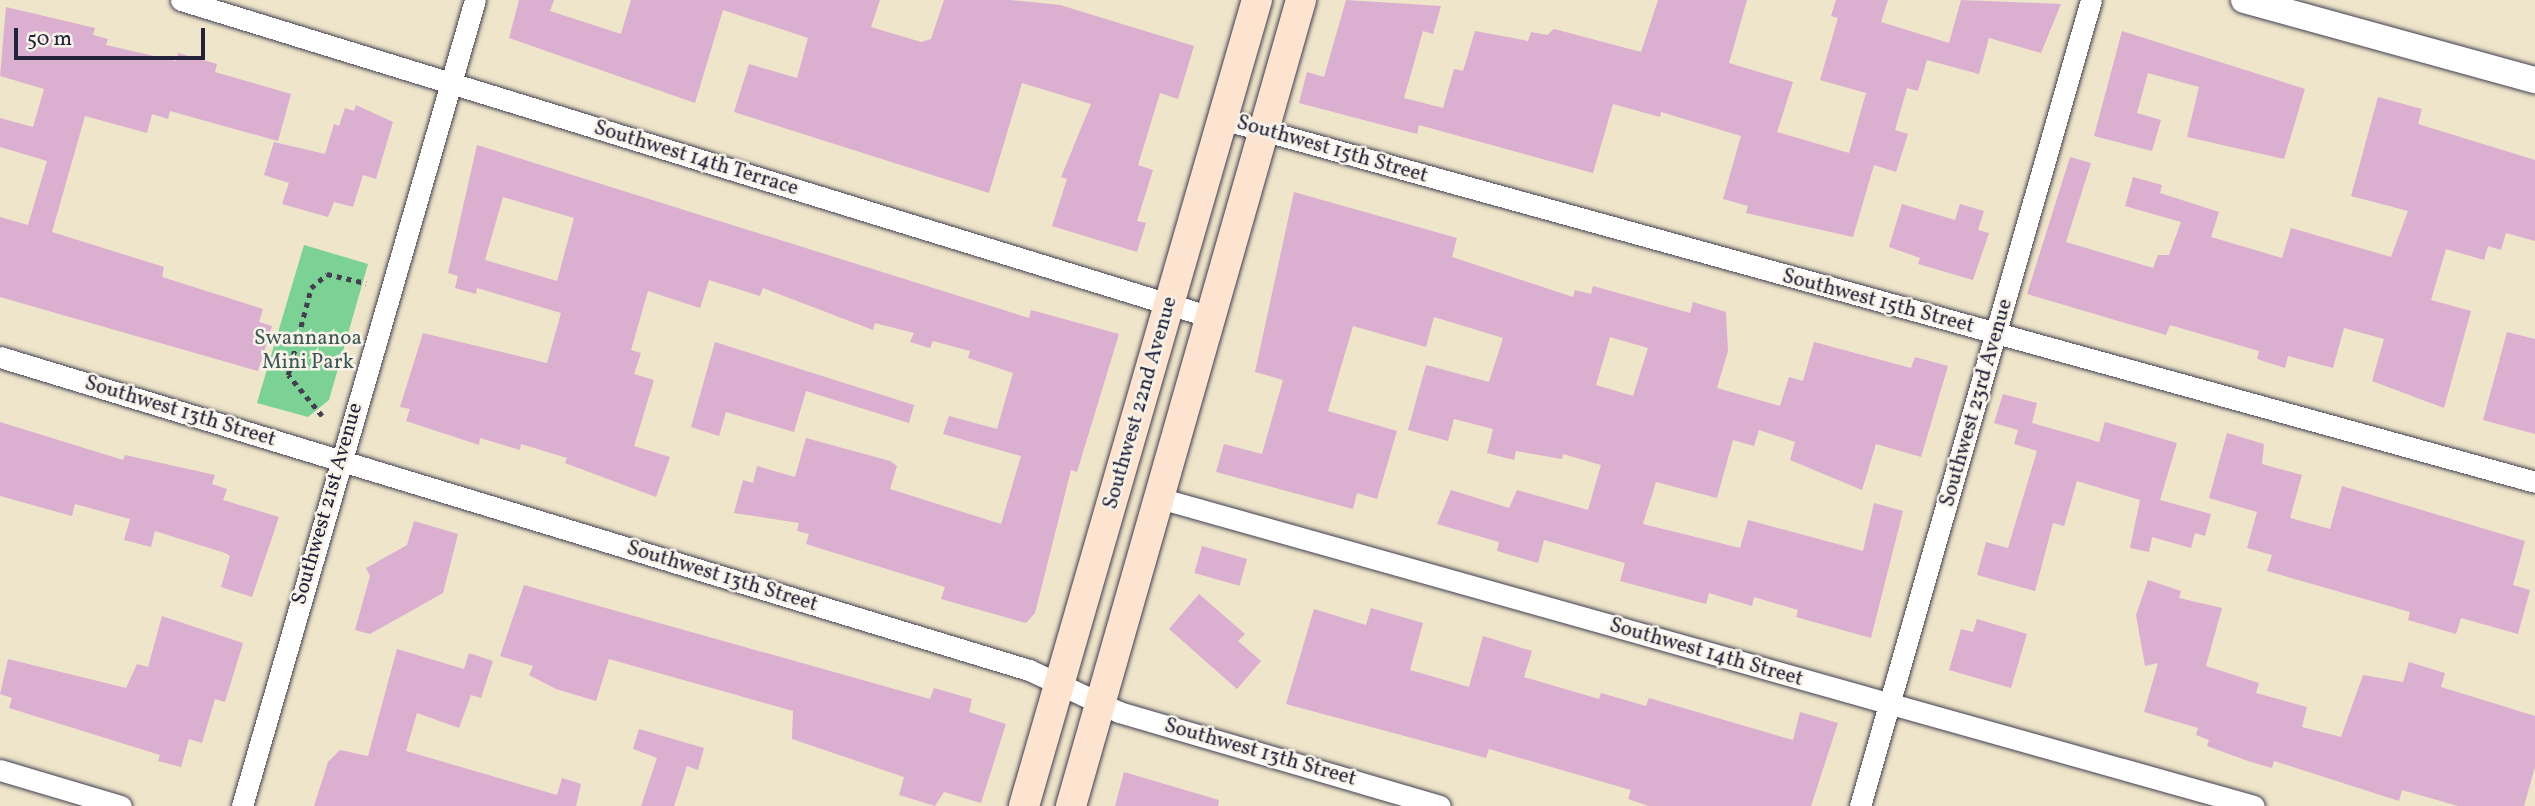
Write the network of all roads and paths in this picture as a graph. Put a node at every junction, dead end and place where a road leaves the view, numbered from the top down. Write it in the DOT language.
graph roads {
  1 [pos="181,0"];
  2 [pos="475,0"];
  3 [pos="1257,0"];
  4 [pos="1301,0"];
  5 [pos="2091,0"];
  6 [pos="2245,0"];
  7 [pos="2535,80"];
  8 [pos="450,84"];
  9 [pos="1222,119"];
  10 [pos="1264,132"];
  11 [pos="366,283"];
  12 [pos="1170,304"];
  13 [pos="1210,317"];
  14 [pos="1997,334"];
  15 [pos="0,357"];
  16 [pos="322,416"];
  17 [pos="340,462"];
  18 [pos="2535,482"];
  19 [pos="1159,498"];
  20 [pos="1060,684"];
  21 [pos="1100,704"];
  22 [pos="1888,705"];
  23 [pos="0,770"];
  24 [pos="121,806"];
  25 [pos="242,806"];
  26 [pos="1024,806"];
  27 [pos="1071,806"];
  28 [pos="1440,806"];
  29 [pos="1860,806"];
  30 [pos="2253,806"];
  1 -- 8 [label="street, Southwest 14th Terrace"];
  2 -- 8 [label="street, Southwest 21st Avenue"];
  3 -- 9 [label="main road, Southwest 22nd Avenue"];
  4 -- 10 [label="main road, Southwest 22nd Avenue"];
  5 -- 14 [label="street, Southwest 23rd Avenue"];
  6 -- 7 [label="street"];
  8 -- 12 [label="street, Southwest 14th Terrace"];
  8 -- 17 [label="street, Southwest 21st Avenue"];
  9 -- 10 [label="street, Southwest 15th Street"];
  9 -- 12 [label="main road, Southwest 22nd Avenue"];
  10 -- 13 [label="main road, Southwest 22nd Avenue"];
  10 -- 14 [label="street, Southwest 15th Street"];
  11 -- 16 [label="path"];
  12 -- 13 [label="street, Southwest 14th Terrace"];
  12 -- 20 [label="main road, Southwest 22nd Avenue"];
  13 -- 19 [label="main road, Southwest 22nd Avenue"];
  14 -- 18 [label="street, Southwest 15th Street"];
  14 -- 22 [label="street, Southwest 23rd Avenue"];
  15 -- 17 [label="street, Southwest 13th Street"];
  17 -- 20 [label="street, Southwest 13th Street"];
  17 -- 25 [label="street, Southwest 21st Avenue"];
  19 -- 21 [label="main road, Southwest 22nd Avenue"];
  19 -- 22 [label="street, Southwest 14th Street"];
  20 -- 21 [label="street, Southwest 13th Street"];
  20 -- 26 [label="main road, Southwest 22nd Avenue"];
  21 -- 27 [label="main road, Southwest 22nd Avenue"];
  21 -- 28 [label="street, Southwest 13th Street"];
  22 -- 29 [label="street, Southwest 23rd Avenue"];
  22 -- 30 [label="street, Southwest 14th Street"];
  23 -- 24 [label="street"];
}
